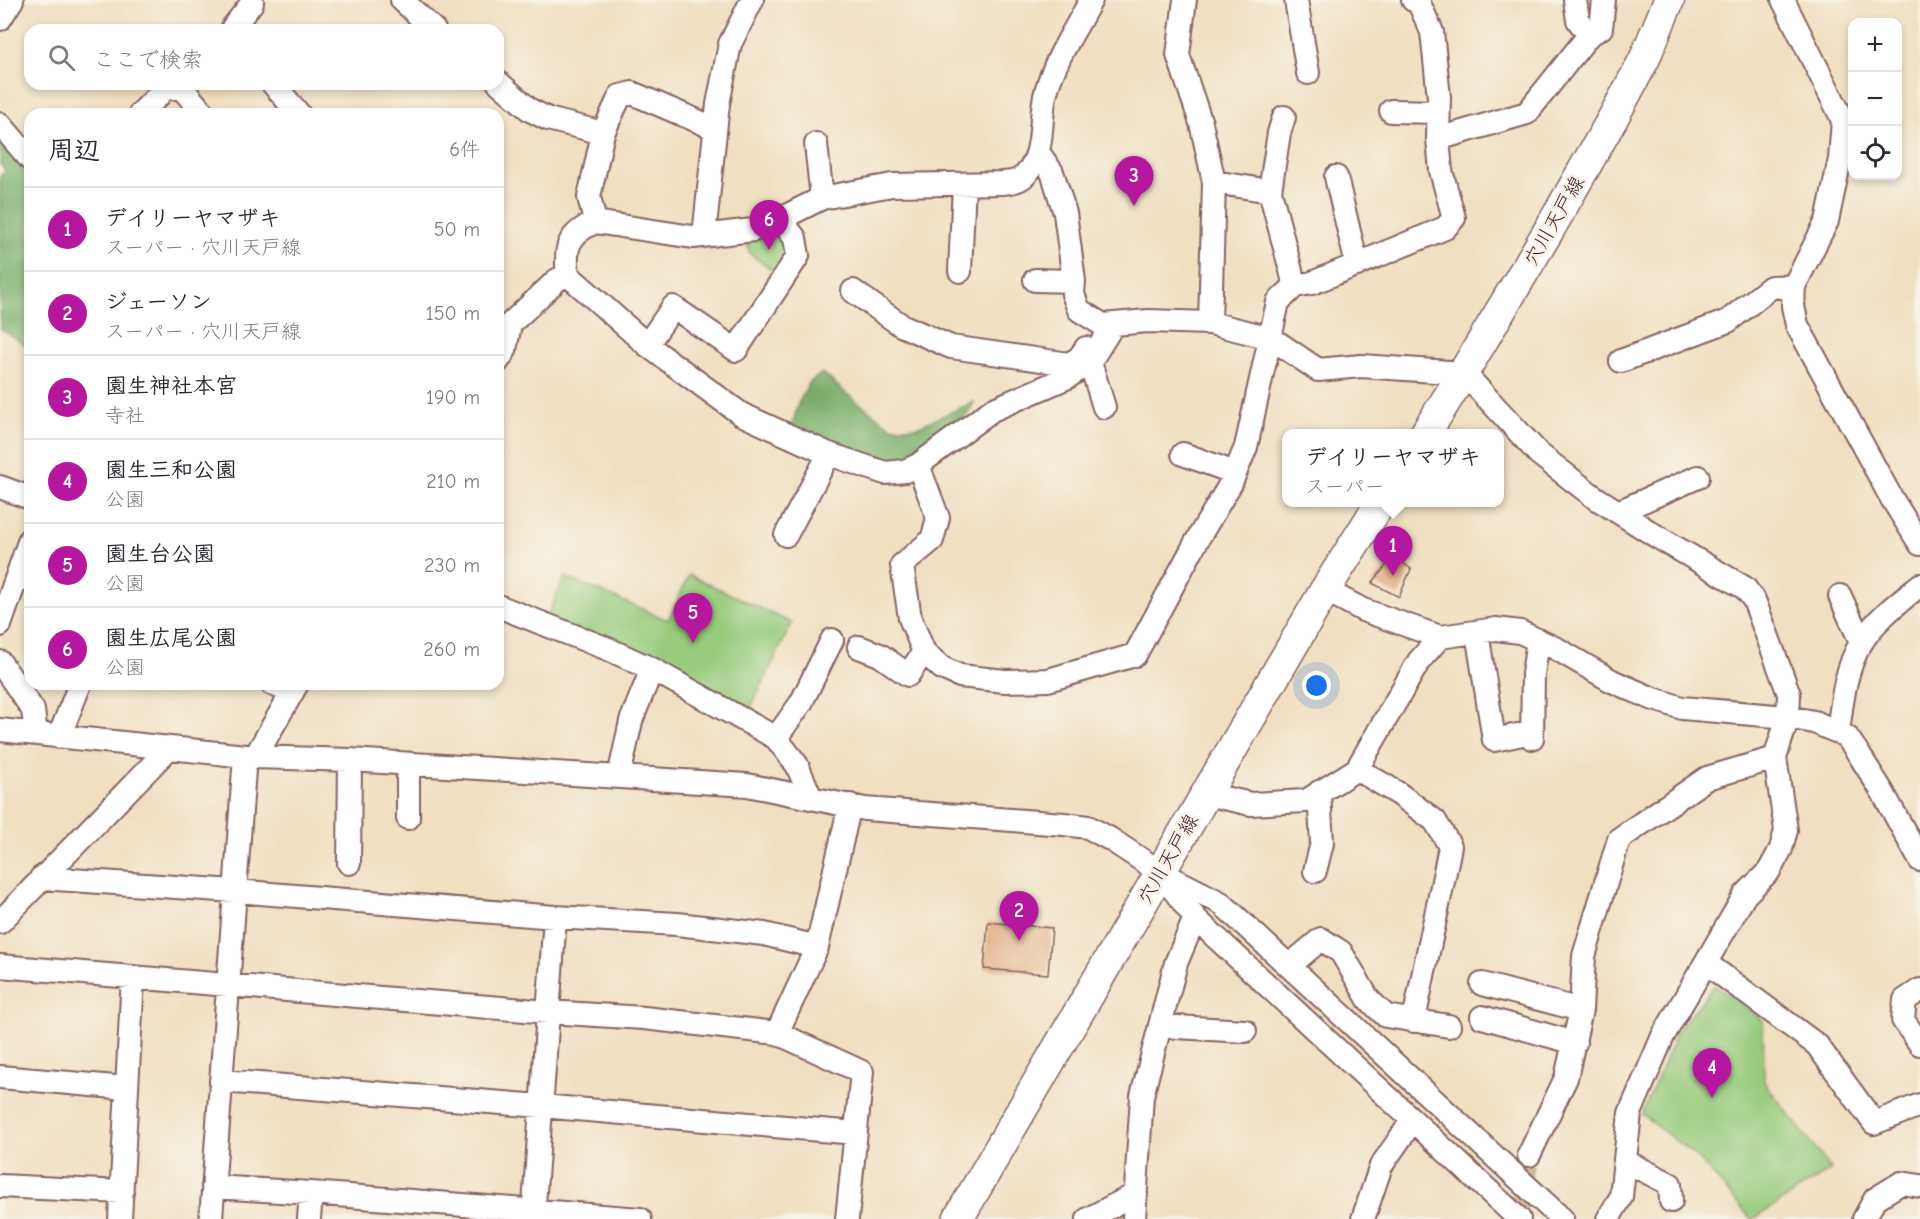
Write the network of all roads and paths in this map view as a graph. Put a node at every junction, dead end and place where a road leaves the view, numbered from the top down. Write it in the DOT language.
graph roads {
  1 [pos="12,0"];
  2 [pos="252,0"];
  3 [pos="402,0"];
  4 [pos="752,0"];
  5 [pos="1091,0"];
  6 [pos="1185,0"];
  7 [pos="1296,0"];
  8 [pos="1417,0"];
  9 [pos="1575,0"];
  10 [pos="1604,0"];
  11 [pos="1669,0"];
  12 [pos="1783,0"];
  13 [pos="0,19"];
  14 [pos="235,24"];
  15 [pos="428,24"];
  16 [pos="1589,35"];
  17 [pos="1308,74"];
  18 [pos="504,87"];
  19 [pos="164,90"];
  20 [pos="184,90"];
  21 [pos="278,90"];
  22 [pos="146,108"];
  23 [pos="199,108"];
  24 [pos="294,108"];
  25 [pos="1391,111"];
  26 [pos="1438,112"];
  27 [pos="1284,117"];
  28 [pos="0,124"];
  29 [pos="714,128"];
  30 [pos="603,133"];
  31 [pos="1438,139"];
  32 [pos="816,144"];
  33 [pos="24,152"];
  34 [pos="1038,152"];
  35 [pos="1336,177"];
  36 [pos="1214,182"];
  37 [pos="964,184"];
  38 [pos="1270,191"];
  39 [pos="822,198"];
  40 [pos="780,219"];
  41 [pos="595,222"];
  42 [pos="704,236"];
  43 [pos="1357,265"];
  44 [pos="960,271"];
  45 [pos="568,275"];
  46 [pos="1035,280"];
  47 [pos="1074,281"];
  48 [pos="1295,286"];
  49 [pos="1794,286"];
  50 [pos="853,291"];
  51 [pos="1210,323"];
  52 [pos="1108,325"];
  53 [pos="1271,338"];
  54 [pos="647,345"];
  55 [pos="504,352"];
  56 [pos="1622,361"];
  57 [pos="1090,362"];
  58 [pos="1464,373"];
  59 [pos="1104,407"];
  60 [pos="1428,429"];
  61 [pos="829,454"];
  62 [pos="1183,454"];
  63 [pos="918,465"];
  64 [pos="1235,473"];
  65 [pos="1698,477"];
  66 [pos="0,487"];
  67 [pos="24,496"];
  68 [pos="1378,507"];
  69 [pos="1618,512"];
  70 [pos="786,536"];
  71 [pos="1920,544"];
  72 [pos="24,557"];
  73 [pos="1920,585"];
  74 [pos="1325,590"];
  75 [pos="1840,597"];
  76 [pos="504,608"];
  77 [pos="0,625"];
  78 [pos="1477,632"];
  79 [pos="1440,637"];
  80 [pos="832,640"];
  81 [pos="1538,641"];
  82 [pos="1861,642"];
  83 [pos="859,647"];
  84 [pos="924,652"];
  85 [pos="0,662"];
  86 [pos="652,669"];
  87 [pos="78,690"];
  88 [pos="285,690"];
  89 [pos="1788,717"];
  90 [pos="0,730"];
  91 [pos="1838,732"];
  92 [pos="36,734"];
  93 [pos="59,737"];
  94 [pos="776,738"];
  95 [pos="168,749"];
  96 [pos="250,756"];
  97 [pos="1775,758"];
  98 [pos="350,760"];
  99 [pos="408,764"];
  100 [pos="1357,769"];
  101 [pos="619,777"];
  102 [pos="1319,792"];
  103 [pos="1206,794"];
  104 [pos="811,798"];
  105 [pos="850,805"];
  106 [pos="408,818"];
  107 [pos="1920,860"];
  108 [pos="349,863"];
  109 [pos="1316,871"];
  110 [pos="1160,872"];
  111 [pos="41,878"];
  112 [pos="235,891"];
  113 [pos="555,917"];
  114 [pos="1195,918"];
  115 [pos="0,921"];
  116 [pos="817,947"];
  117 [pos="1706,963"];
  118 [pos="0,966"];
  119 [pos="1288,966"];
  120 [pos="133,977"];
  121 [pos="228,984"];
  122 [pos="1482,984"];
  123 [pos="1920,990"];
  124 [pos="1581,1010"];
  125 [pos="548,1012"];
  126 [pos="1482,1017"];
  127 [pos="1414,1021"];
  128 [pos="1160,1026"];
  129 [pos="1449,1026"];
  130 [pos="1245,1030"];
  131 [pos="777,1033"];
  132 [pos="1575,1043"];
  133 [pos="1920,1044"];
  134 [pos="0,1077"];
  135 [pos="221,1081"];
  136 [pos="127,1088"];
  137 [pos="1920,1105"];
  138 [pos="541,1106"];
  139 [pos="1412,1121"];
  140 [pos="856,1133"];
  141 [pos="1529,1155"];
  142 [pos="1625,1161"];
  143 [pos="0,1186"];
  144 [pos="1920,1186"];
  145 [pos="213,1188"];
  146 [pos="122,1192"];
  147 [pos="311,1193"];
  148 [pos="1136,1194"];
  149 [pos="1671,1201"];
  150 [pos="407,1210"];
  151 [pos="533,1215"];
  152 [pos="120,1219"];
  153 [pos="211,1219"];
  154 [pos="309,1219"];
  155 [pos="640,1219"];
  156 [pos="847,1219"];
  157 [pos="958,1219"];
  158 [pos="1088,1219"];
  159 [pos="1134,1219"];
  160 [pos="1363,1219"];
  161 [pos="1519,1219"];
  162 [pos="1562,1219"];
  163 [pos="1608,1219"];
  164 [pos="1864,1219"];
  1 -- 13 [label="street"];
  2 -- 14 [label="street"];
  3 -- 15 [label="street"];
  4 -- 29 [label="street"];
  5 -- 34 [label="street"];
  6 -- 36 [label="street"];
  7 -- 17 [label="street"];
  8 -- 26 [label="street"];
  9 -- 16 [label="street"];
  10 -- 16 [label="street"];
  11 -- 58 [label="main road, 穴川天戸線"];
  12 -- 49 [label="street"];
  16 -- 31 [label="street"];
  18 -- 30 [label="street"];
  19 -- 22 [label="street"];
  20 -- 23 [label="street"];
  21 -- 24 [label="street"];
  25 -- 26 [label="street"];
  26 -- 31 [label="street"];
  27 -- 38 [label="street"];
  28 -- 33 [label="street"];
  29 -- 30 [label="street"];
  29 -- 42 [label="street"];
  30 -- 41 [label="street"];
  31 -- 43 [label="street"];
  32 -- 39 [label="street"];
  34 -- 37 [label="street"];
  34 -- 47 [label="street"];
  35 -- 43 [label="street"];
  36 -- 38 [label="street"];
  36 -- 51 [label="street"];
  37 -- 39 [label="street"];
  37 -- 44 [label="street"];
  38 -- 48 [label="street"];
  39 -- 40 [label="street"];
  40 -- 42 [label="street"];
  40 -- 54 [label="street"];
  41 -- 42 [label="street"];
  41 -- 45 [label="street"];
  43 -- 48 [label="street"];
  45 -- 54 [label="street"];
  45 -- 55 [label="street"];
  46 -- 47 [label="street"];
  47 -- 52 [label="street"];
  48 -- 53 [label="street"];
  49 -- 56 [label="street"];
  49 -- 71 [label="street"];
  50 -- 52 [label="street"];
  51 -- 52 [label="street"];
  51 -- 53 [label="street"];
  52 -- 57 [label="street"];
  53 -- 58 [label="street"];
  53 -- 64 [label="street"];
  54 -- 61 [label="street"];
  57 -- 59 [label="street"];
  57 -- 63 [label="street"];
  58 -- 60 [label="main road, 穴川天戸線"];
  58 -- 69 [label="street"];
  61 -- 63 [label="street"];
  61 -- 70 [label="street"];
  62 -- 64 [label="street"];
  63 -- 84 [label="street"];
  64 -- 84 [label="street"];
  65 -- 69 [label="street"];
  66 -- 67 [label="street"];
  68 -- 74 [label="main road, 穴川天戸線"];
  69 -- 89 [label="street"];
  72 -- 77 [label="street"];
  73 -- 82 [label="street"];
  74 -- 79 [label="street"];
  74 -- 103 [label="main road, 穴川天戸線"];
  75 -- 82 [label="street"];
  76 -- 86 [label="street"];
  78 -- 79 [label="street"];
  78 -- 81 [label="street"];
  78 -- 81 [label="street"];
  79 -- 100 [label="street"];
  80 -- 94 [label="street"];
  81 -- 89 [label="street"];
  82 -- 91 [label="street"];
  83 -- 84 [label="street"];
  85 -- 92 [label="street"];
  86 -- 94 [label="street"];
  86 -- 101 [label="street"];
  87 -- 93 [label="street"];
  88 -- 96 [label="street"];
  89 -- 91 [label="street"];
  89 -- 97 [label="street"];
  90 -- 92 [label="street"];
  91 -- 107 [label="street"];
  92 -- 93 [label="street"];
  93 -- 95 [label="street"];
  94 -- 104 [label="street"];
  95 -- 96 [label="street"];
  95 -- 111 [label="street"];
  96 -- 98 [label="street"];
  96 -- 112 [label="street"];
  97 -- 117 [label="street"];
  97 -- 124 [label="street"];
  98 -- 99 [label="street"];
  98 -- 108 [label="street"];
  99 -- 101 [label="street"];
  99 -- 106 [label="street"];
  100 -- 102 [label="street"];
  100 -- 127 [label="street"];
  101 -- 104 [label="street"];
  102 -- 103 [label="street"];
  102 -- 109 [label="street"];
  103 -- 110 [label="main road, 穴川天戸線"];
  104 -- 105 [label="street"];
  105 -- 110 [label="street"];
  105 -- 116 [label="street"];
  110 -- 114 [label="street"];
  110 -- 119 [label="street"];
  110 -- 157 [label="main road, 穴川天戸線"];
  111 -- 112 [label="street"];
  111 -- 115 [label="street"];
  112 -- 113 [label="street"];
  112 -- 121 [label="street"];
  113 -- 116 [label="street"];
  113 -- 125 [label="street"];
  114 -- 128 [label="street"];
  114 -- 139 [label="street"];
  116 -- 131 [label="street"];
  117 -- 137 [label="street"];
  117 -- 142 [label="street"];
  118 -- 120 [label="street"];
  119 -- 127 [label="street"];
  119 -- 162 [label="street"];
  120 -- 121 [label="street"];
  120 -- 136 [label="street"];
  121 -- 125 [label="street"];
  121 -- 135 [label="street"];
  122 -- 124 [label="street"];
  123 -- 133 [label="street"];
  124 -- 132 [label="street"];
  125 -- 131 [label="street"];
  125 -- 138 [label="street"];
  126 -- 132 [label="street"];
  127 -- 129 [label="street"];
  128 -- 130 [label="street"];
  128 -- 148 [label="street"];
  131 -- 140 [label="street"];
  132 -- 141 [label="street"];
  134 -- 136 [label="street"];
  135 -- 138 [label="street"];
  135 -- 145 [label="street"];
  136 -- 146 [label="street"];
  138 -- 140 [label="street"];
  138 -- 151 [label="street"];
  139 -- 160 [label="street"];
  139 -- 161 [label="street"];
  140 -- 156 [label="street"];
  142 -- 149 [label="street"];
  142 -- 163 [label="street"];
  143 -- 146 [label="street"];
  144 -- 164 [label="street"];
  145 -- 147 [label="street"];
  145 -- 153 [label="street"];
  146 -- 152 [label="street"];
  147 -- 150 [label="street"];
  147 -- 154 [label="street"];
  148 -- 158 [label="street"];
  148 -- 159 [label="street"];
  150 -- 151 [label="street"];
  151 -- 155 [label="street"];
}
